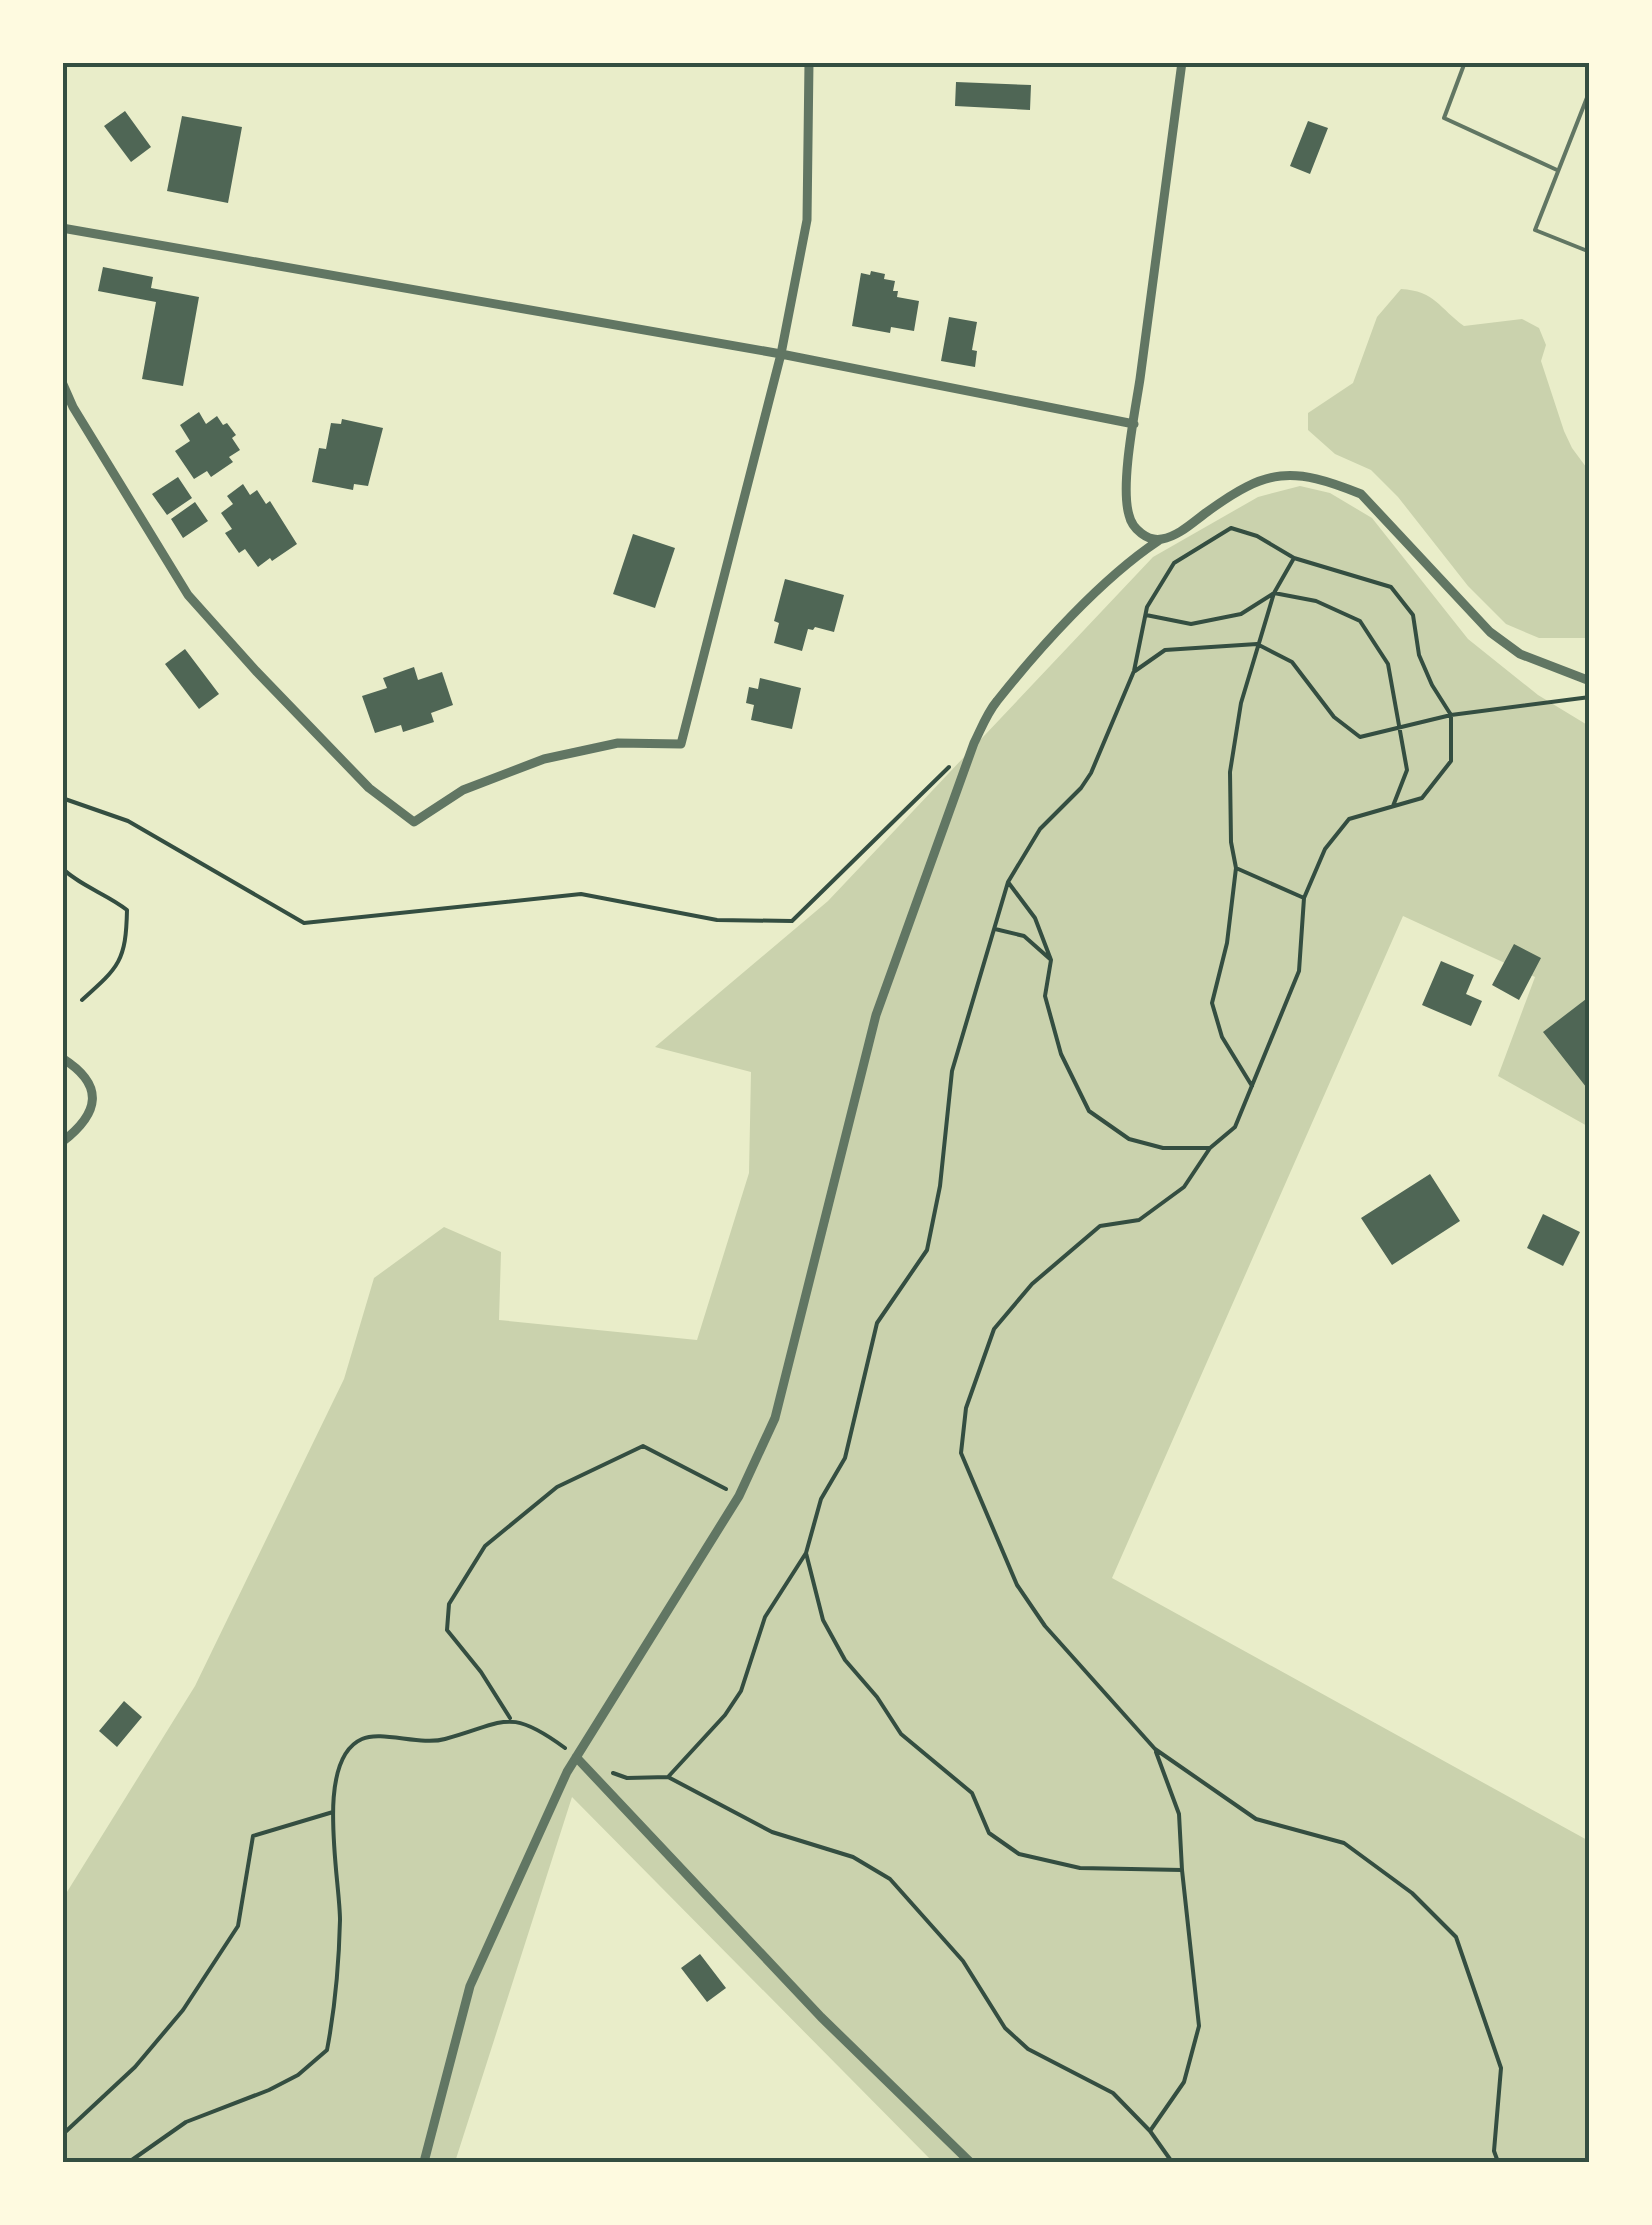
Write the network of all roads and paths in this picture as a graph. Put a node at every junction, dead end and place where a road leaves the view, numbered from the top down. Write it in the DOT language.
graph roads {
  1 [pos="809,62"];
  2 [pos="1182,62"];
  3 [pos="1466,62"];
  4 [pos="1590,90"];
  5 [pos="1557,170"];
  6 [pos="62,228"];
  7 [pos="1590,252"];
  8 [pos="781,354"];
  9 [pos="62,382"];
  10 [pos="1134,424"];
  11 [pos="1158,541"];
  12 [pos="1294,558"];
  13 [pos="1274,593"];
  14 [pos="1146,615"];
  15 [pos="1257,644"];
  16 [pos="1134,671"];
  17 [pos="1590,681"];
  18 [pos="1590,697"];
  19 [pos="1450,714"];
  20 [pos="1398,728"];
  21 [pos="974,743"];
  22 [pos="62,798"];
  23 [pos="1392,806"];
  24 [pos="62,868"];
  25 [pos="1236,868"];
  26 [pos="1008,882"];
  27 [pos="1304,898"];
  28 [pos="994,929"];
  29 [pos="1051,960"];
  30 [pos="82,1000"];
  31 [pos="62,1058"];
  32 [pos="1253,1088"];
  33 [pos="62,1142"];
  34 [pos="1210,1148"];
  35 [pos="739,1496"];
  36 [pos="806,1552"];
  37 [pos="511,1720"];
  38 [pos="1155,1749"];
  39 [pos="576,1757"];
  40 [pos="602,1770"];
  41 [pos="668,1778"];
  42 [pos="333,1812"];
  43 [pos="1182,1870"];
  44 [pos="1150,2131"];
  45 [pos="62,2135"];
  46 [pos="129,2162"];
  47 [pos="424,2162"];
  48 [pos="970,2162"];
  49 [pos="1172,2162"];
  50 [pos="1498,2162"];
  1 -- 8 [label="street"];
  2 -- 10 [label="street"];
  3 -- 5 [label="lane"];
  4 -- 5 [label="lane"];
  5 -- 7 [label="lane"];
  6 -- 8 [label="street"];
  8 -- 9 [label="street"];
  8 -- 10 [label="street"];
  10 -- 11 [label="street"];
  11 -- 17 [label="street"];
  11 -- 21 [label="street"];
  12 -- 13 [label="path"];
  12 -- 14 [label="path"];
  12 -- 19 [label="path"];
  13 -- 14 [label="path"];
  13 -- 15 [label="path"];
  13 -- 20 [label="path"];
  14 -- 16 [label="path"];
  15 -- 16 [label="path"];
  15 -- 20 [label="path"];
  15 -- 25 [label="path"];
  16 -- 26 [label="path"];
  18 -- 19 [label="path"];
  19 -- 20 [label="path"];
  19 -- 23 [label="path"];
  20 -- 23 [label="path"];
  21 -- 22 [label="path"];
  21 -- 35 [label="street"];
  23 -- 27 [label="path"];
  24 -- 30 [label="path"];
  25 -- 27 [label="path"];
  25 -- 32 [label="path"];
  26 -- 28 [label="path"];
  26 -- 29 [label="path"];
  27 -- 32 [label="path"];
  28 -- 29 [label="path"];
  28 -- 36 [label="path"];
  29 -- 34 [label="path"];
  31 -- 33 [label="street"];
  32 -- 34 [label="path"];
  34 -- 38 [label="path"];
  35 -- 37 [label="path"];
  35 -- 39 [label="street"];
  36 -- 41 [label="path"];
  36 -- 43 [label="path"];
  37 -- 39 [label="path"];
  37 -- 42 [label="path"];
  38 -- 43 [label="path"];
  38 -- 50 [label="path"];
  39 -- 47 [label="street"];
  39 -- 48 [label="street"];
  40 -- 41 [label="path"];
  41 -- 44 [label="path"];
  42 -- 45 [label="path"];
  42 -- 46 [label="path"];
  43 -- 44 [label="path"];
  44 -- 49 [label="path"];
}
